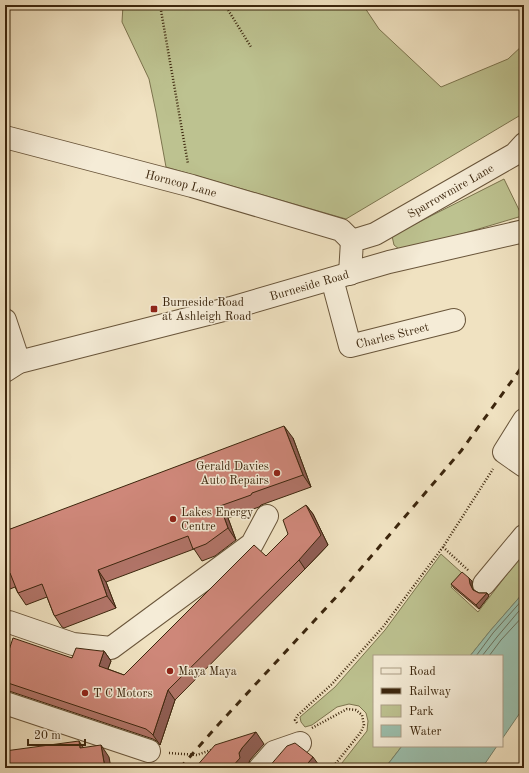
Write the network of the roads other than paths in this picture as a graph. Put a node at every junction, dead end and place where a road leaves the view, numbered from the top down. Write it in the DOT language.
graph roads {
  1 [pos="5,137"];
  2 [pos="524,144"];
  3 [pos="524,231"];
  4 [pos="375,234"];
  5 [pos="352,241"];
  6 [pos="389,262"];
  7 [pos="341,276"];
  8 [pos="5,320"];
  9 [pos="454,320"];
  10 [pos="12,366"];
  11 [pos="524,420"];
  12 [pos="524,466"];
  13 [pos="267,516"];
  14 [pos="524,536"];
  15 [pos="484,584"];
  16 [pos="5,624"];
  17 [pos="5,703"];
  18 [pos="302,733"];
  19 [pos="149,751"];
  20 [pos="260,768"];
  1 -- 5 [label="street, Horncop Lane"];
  2 -- 4 [label="street, Sparrowmire Lane"];
  3 -- 6 [label="street, Burneside Road"];
  4 -- 5 [label="street, Sparrowmire Lane"];
  4 -- 6 [label="street"];
  5 -- 7 [label="street"];
  6 -- 7 [label="street, Burneside Road"];
  7 -- 9 [label="street, Charles Street"];
  7 -- 10 [label="street, Burneside Road"];
  8 -- 10 [label="street"];
  11 -- 12 [label="street"];
  13 -- 16 [label="street"];
  14 -- 15 [label="street"];
  17 -- 19 [label="street"];
  18 -- 20 [label="street"];
}
